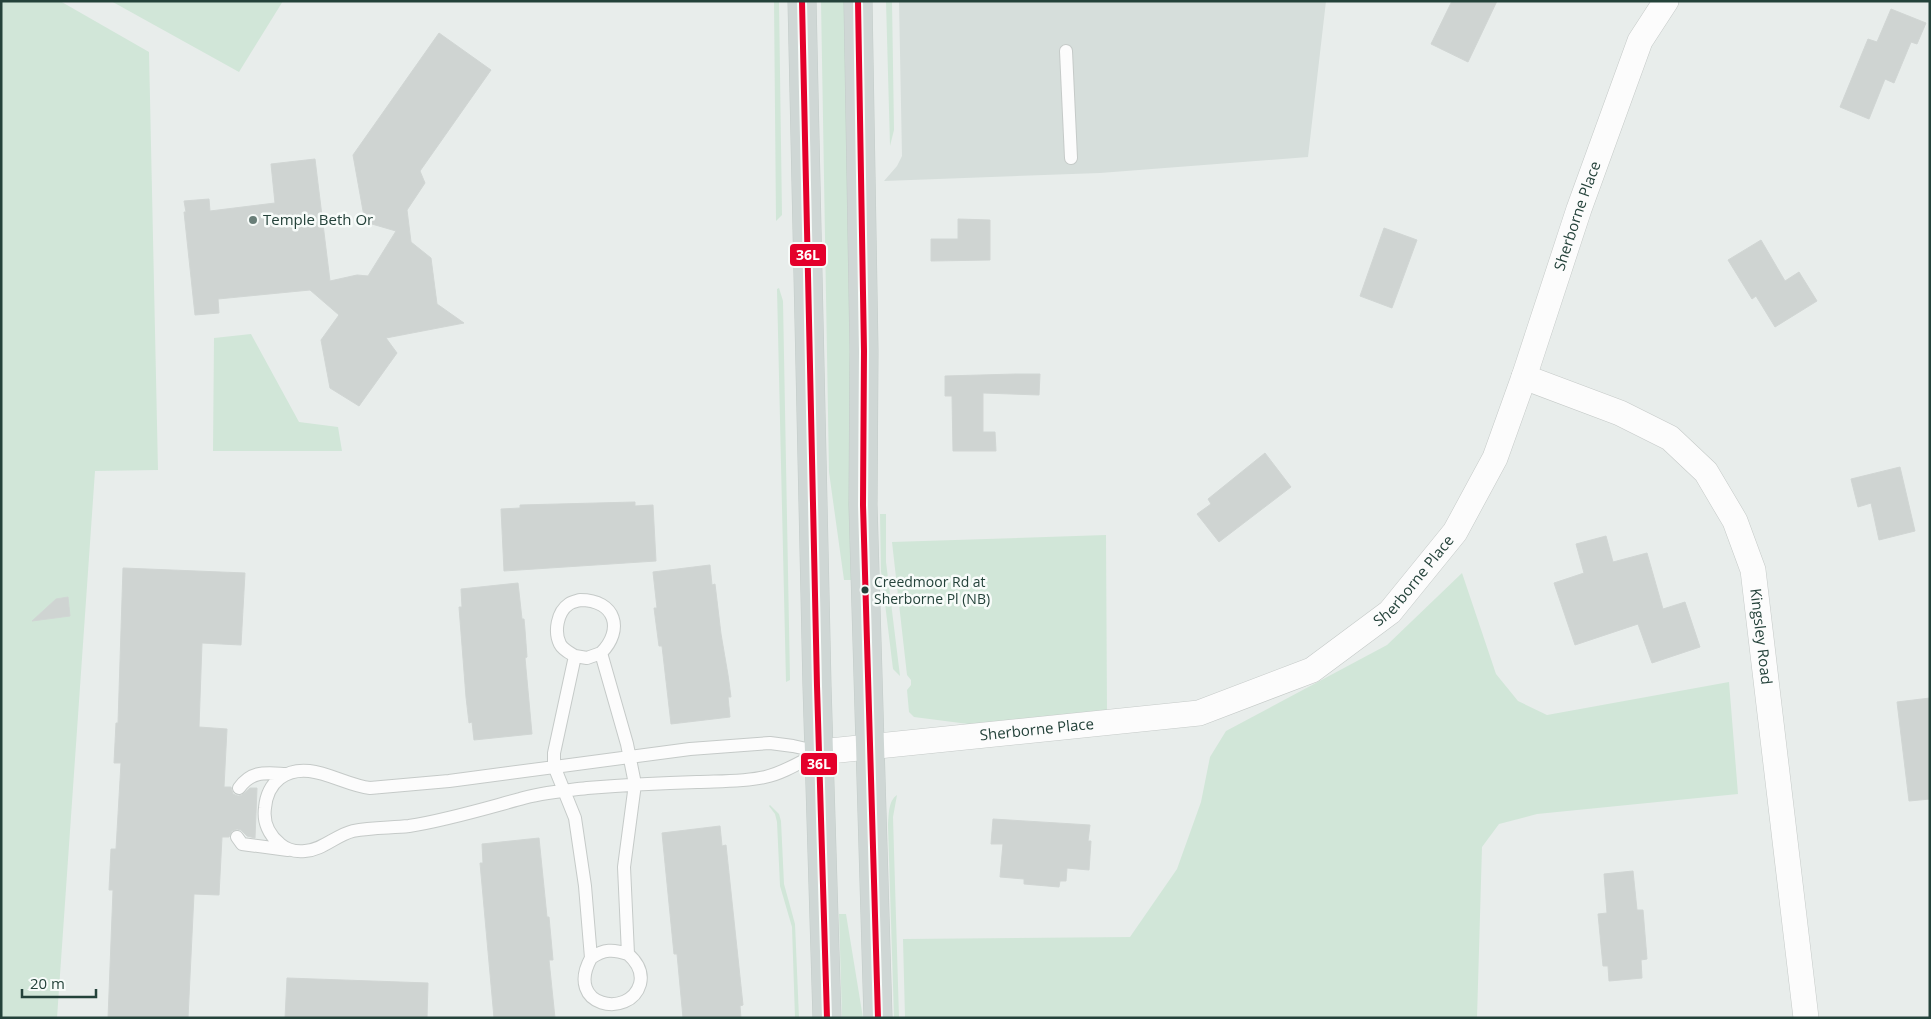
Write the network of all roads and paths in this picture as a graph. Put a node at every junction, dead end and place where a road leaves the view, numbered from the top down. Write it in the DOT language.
graph roads {
  1 [pos="802,1"];
  2 [pos="858,1"];
  3 [pos="1666,1"];
  4 [pos="1066,51"];
  5 [pos="1071,158"];
  6 [pos="1524,377"];
  7 [pos="601,653"];
  8 [pos="575,656"];
  9 [pos="869,747"];
  10 [pos="820,752"];
  11 [pos="629,757"];
  12 [pos="554,766"];
  13 [pos="286,774"];
  14 [pos="635,784"];
  15 [pos="239,788"];
  16 [pos="565,790"];
  17 [pos="237,837"];
  18 [pos="289,850"];
  19 [pos="628,954"];
  20 [pos="591,958"];
  21 [pos="827,1018"];
  22 [pos="878,1018"];
  23 [pos="1806,1018"];
  1 -- 10 [label="main road"];
  2 -- 9 [label="main road"];
  3 -- 6 [label="street, Sherborne Place"];
  4 -- 5 [label="lane"];
  6 -- 9 [label="street, Sherborne Place"];
  6 -- 23 [label="street, Kingsley Road"];
  7 -- 8 [label="lane"];
  7 -- 8 [label="lane"];
  7 -- 11 [label="lane"];
  8 -- 12 [label="lane"];
  9 -- 10 [label="street, Sherborne Place"];
  9 -- 22 [label="main road"];
  10 -- 11 [label="lane"];
  10 -- 14 [label="lane"];
  10 -- 21 [label="main road"];
  11 -- 12 [label="lane"];
  11 -- 14 [label="lane"];
  12 -- 13 [label="lane"];
  12 -- 16 [label="lane"];
  13 -- 15 [label="lane"];
  13 -- 18 [label="lane"];
  14 -- 16 [label="lane"];
  14 -- 19 [label="lane"];
  16 -- 18 [label="lane"];
  16 -- 20 [label="lane"];
  17 -- 18 [label="lane"];
  19 -- 20 [label="lane"];
  19 -- 20 [label="lane"];
}
